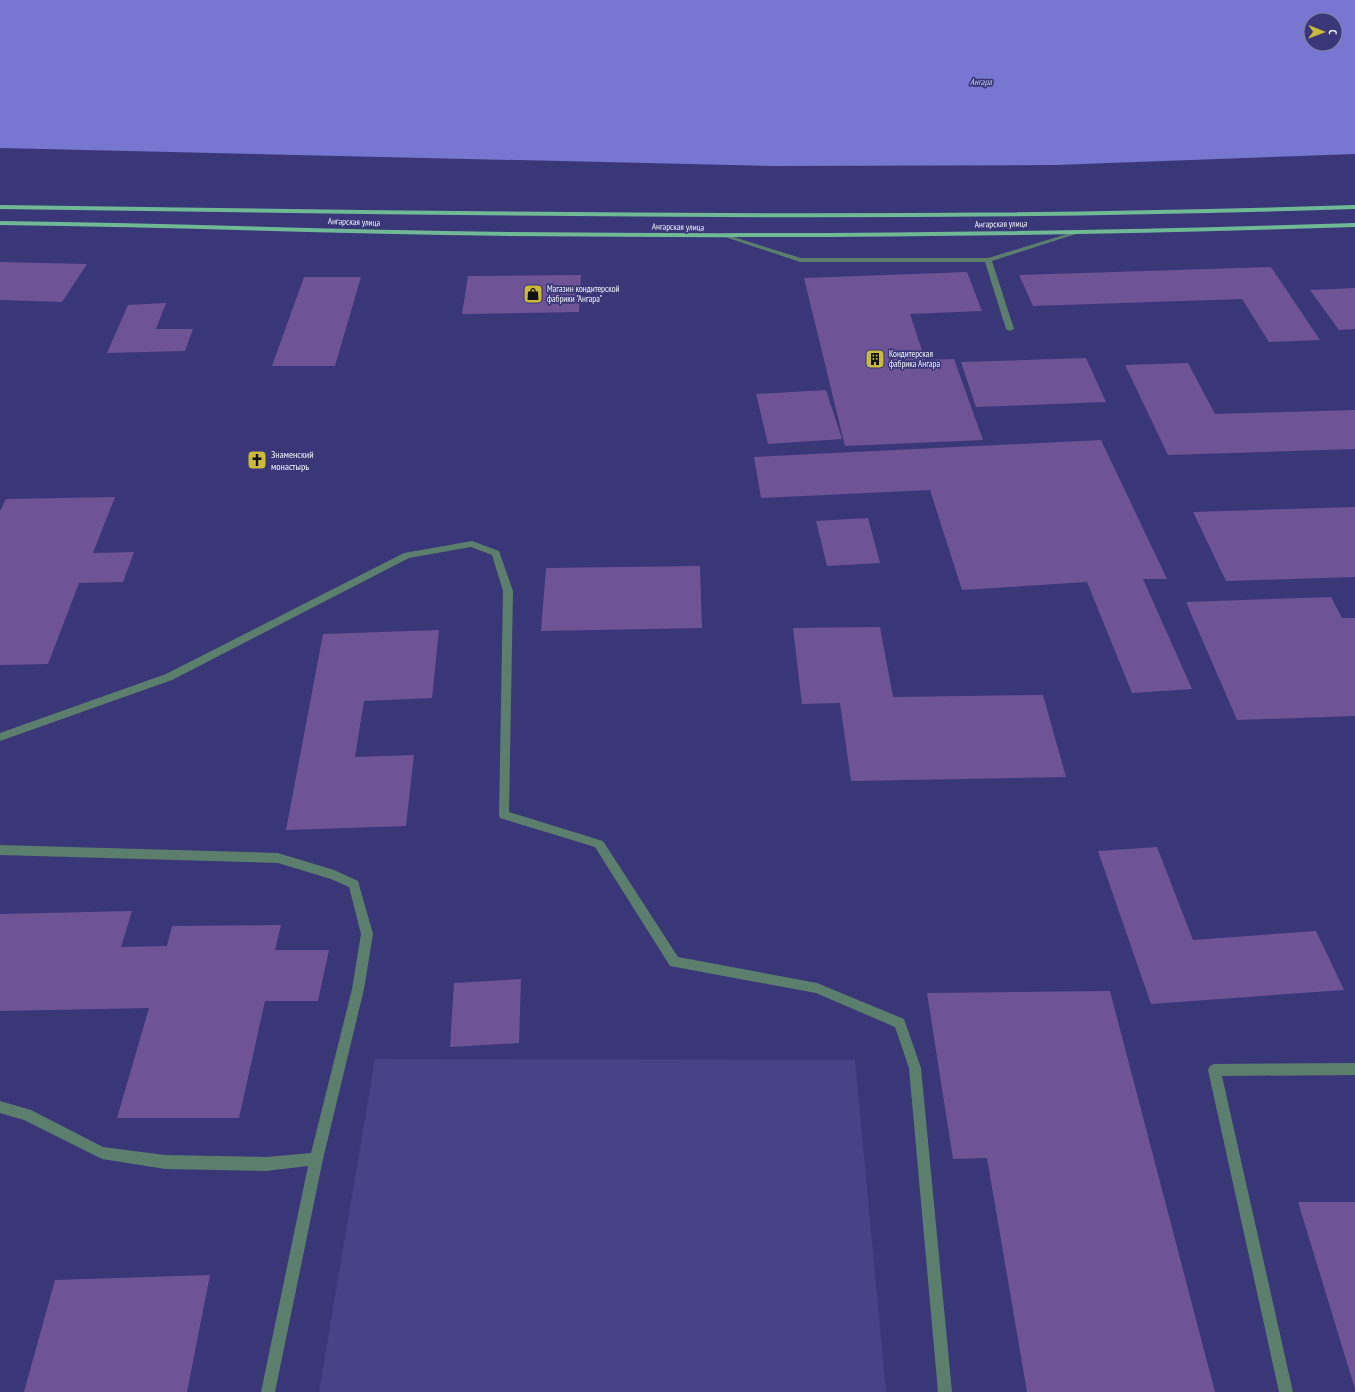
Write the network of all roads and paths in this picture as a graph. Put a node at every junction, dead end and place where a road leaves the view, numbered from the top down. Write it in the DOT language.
graph roads {
  1 [pos="1355,206"];
  2 [pos="0,207"];
  3 [pos="0,223"];
  4 [pos="1355,225"];
  5 [pos="1079,232"];
  6 [pos="725,236"];
  7 [pos="988,260"];
  8 [pos="1010,329"];
  9 [pos="0,737"];
  10 [pos="0,850"];
  11 [pos="1355,1069"];
  12 [pos="0,1107"];
  13 [pos="316,1159"];
  14 [pos="268,1392"];
  15 [pos="945,1392"];
  16 [pos="1286,1392"];
  1 -- 2 [label="main road, Ангарская улица"];
  3 -- 6 [label="main road, Ангарская улица"];
  4 -- 5 [label="main road, Ангарская улица"];
  5 -- 6 [label="main road, Ангарская улица"];
  5 -- 7 [label="street"];
  6 -- 7 [label="street"];
  7 -- 8 [label="street"];
  9 -- 15 [label="street"];
  10 -- 13 [label="street"];
  11 -- 16 [label="street"];
  12 -- 13 [label="street"];
  13 -- 14 [label="street"];
}
